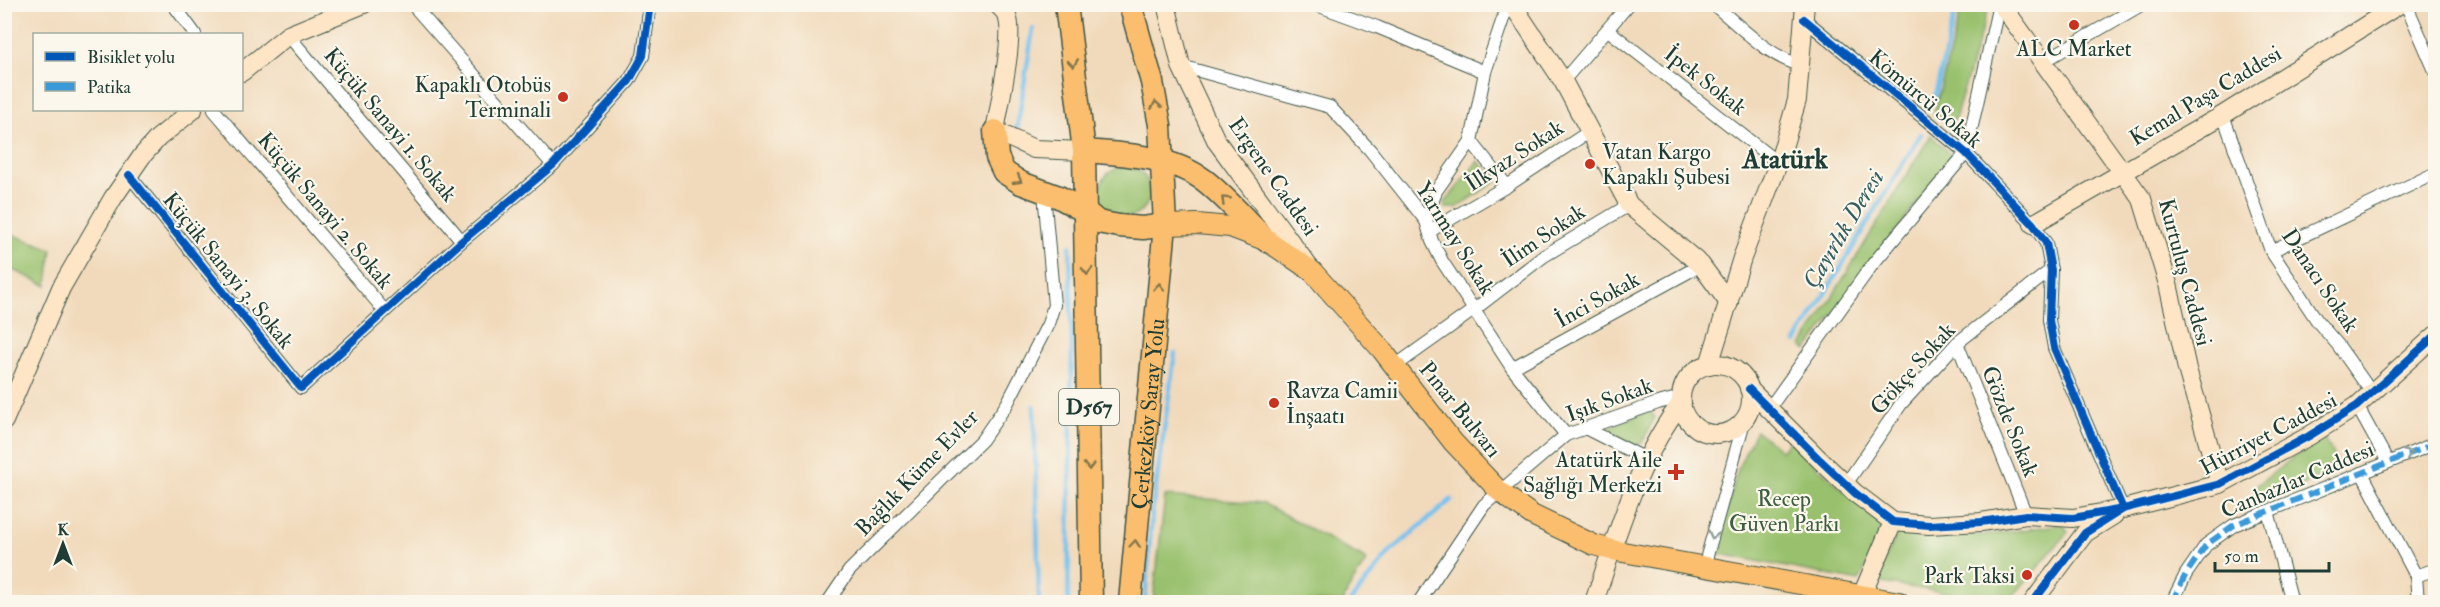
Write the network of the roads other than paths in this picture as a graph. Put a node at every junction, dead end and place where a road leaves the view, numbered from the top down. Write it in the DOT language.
graph roads {
  1 [pos="173,4"];
  2 [pos="412,4"];
  3 [pos="650,4"];
  4 [pos="997,4"];
  5 [pos="1066,4"];
  6 [pos="1130,4"];
  7 [pos="1166,4"];
  8 [pos="1314,4"];
  9 [pos="1510,4"];
  10 [pos="1629,4"];
  11 [pos="1713,4"];
  12 [pos="2000,4"];
  13 [pos="2144,4"];
  14 [pos="2400,4"];
  15 [pos="2406,4"];
  16 [pos="356,6"];
  17 [pos="1804,12"];
  18 [pos="1608,30"];
  19 [pos="194,33"];
  20 [pos="288,35"];
  21 [pos="2044,61"];
  22 [pos="1801,65"];
  23 [pos="1181,66"];
  24 [pos="243,71"];
  25 [pos="1485,72"];
  26 [pos="2436,73"];
  27 [pos="1563,81"];
  28 [pos="192,111"];
  29 [pos="215,111"];
  30 [pos="2223,116"];
  31 [pos="995,131"];
  32 [pos="1590,131"];
  33 [pos="1471,141"];
  34 [pos="1084,151"];
  35 [pos="1966,153"];
  36 [pos="1779,160"];
  37 [pos="1163,163"];
  38 [pos="553,165"];
  39 [pos="2124,171"];
  40 [pos="2436,173"];
  41 [pos="129,175"];
  42 [pos="1507,186"];
  43 [pos="1044,193"];
  44 [pos="1629,205"];
  45 [pos="1086,212"];
  46 [pos="2032,224"];
  47 [pos="1165,225"];
  48 [pos="1428,226"];
  49 [pos="462,241"];
  50 [pos="1266,241"];
  51 [pos="2271,251"];
  52 [pos="1701,265"];
  53 [pos="2051,270"];
  54 [pos="1311,271"];
  55 [pos="1729,303"];
  56 [pos="1475,309"];
  57 [pos="384,310"];
  58 [pos="2436,335"];
  59 [pos="1957,343"];
  60 [pos="1709,365"];
  61 [pos="1395,366"];
  62 [pos="1512,368"];
  63 [pos="1749,389"];
  64 [pos="2372,393"];
  65 [pos="1681,400"];
  66 [pos="2357,406"];
  67 [pos="1768,410"];
  68 [pos="1745,418"];
  69 [pos="4,421"];
  70 [pos="1587,429"];
  71 [pos="1566,435"];
  72 [pos="2436,443"];
  73 [pos="1646,459"];
  74 [pos="2388,462"];
  75 [pos="2362,473"];
  76 [pos="1846,484"];
  77 [pos="2220,484"];
  78 [pos="1500,492"];
  79 [pos="2123,509"];
  80 [pos="2268,511"];
  81 [pos="2026,514"];
  82 [pos="1893,522"];
  83 [pos="1612,550"];
  84 [pos="1704,567"];
  85 [pos="2436,569"];
  86 [pos="2416,576"];
  87 [pos="1860,599"];
  88 [pos="828,603"];
  89 [pos="1091,603"];
  90 [pos="1130,603"];
  91 [pos="1419,603"];
  92 [pos="1594,603"];
  93 [pos="1899,603"];
  94 [pos="2033,603"];
  95 [pos="2172,603"];
  96 [pos="2292,603"];
  97 [pos="2418,603"];
  1 -- 19 [label="street"];
  2 -- 38 [label="street"];
  3 -- 38 [label="street"];
  4 -- 31 [label="street"];
  5 -- 34 [label="highway, D567, one-way"];
  37 -- 6 [label="highway, D567, one-way"];
  7 -- 23 [label="street, Ergene Caddesi"];
  8 -- 25 [label="street"];
  9 -- 25 [label="street"];
  9 -- 27 [label="street"];
  10 -- 18 [label="street"];
  11 -- 22 [label="street"];
  12 -- 21 [label="street, Kurtuluş Caddesi"];
  12 -- 35 [label="street"];
  13 -- 21 [label="street"];
  14 -- 30 [label="street, Kemal Paşa Caddesi"];
  15 -- 26 [label="street"];
  16 -- 20 [label="street"];
  17 -- 22 [label="street"];
  17 -- 35 [label="street, Kömürcü Sokak"];
  18 -- 27 [label="street"];
  18 -- 36 [label="street, İpek Sokak"];
  20 -- 24 [label="street"];
  20 -- 49 [label="street, Küçük Sanayi 1. Sokak"];
  21 -- 39 [label="street, Kurtuluş Caddesi"];
  22 -- 36 [label="street"];
  23 -- 48 [label="street, Yarımay Sokak"];
  23 -- 54 [label="street, Ergene Caddesi"];
  25 -- 33 [label="street"];
  27 -- 32 [label="street"];
  28 -- 41 [label="street"];
  29 -- 57 [label="street, Küçük Sanayi 2. Sokak"];
  30 -- 39 [label="street, Kemal Paşa Caddesi"];
  30 -- 51 [label="street, Danacı Sokak"];
  31 -- 34 [label="street"];
  31 -- 43 [label="highway, one-way"];
  32 -- 42 [label="street, İlkyaz Sokak"];
  32 -- 44 [label="street"];
  33 -- 42 [label="street"];
  33 -- 48 [label="street"];
  34 -- 37 [label="highway"];
  34 -- 45 [label="highway, D567"];
  35 -- 46 [label="street, Kömürcü Sokak"];
  35 -- 67 [label="street"];
  36 -- 55 [label="street"];
  37 -- 47 [label="highway, D567"];
  50 -- 37 [label="highway, one-way"];
  38 -- 49 [label="street"];
  39 -- 46 [label="street, Kemal Paşa Caddesi"];
  39 -- 77 [label="street, Kurtuluş Caddesi"];
  40 -- 51 [label="street"];
  41 -- 57 [label="street, Küçük Sanayi 3. Sokak"];
  41 -- 69 [label="street"];
  42 -- 48 [label="street, İlkyaz Sokak"];
  43 -- 45 [label="highway"];
  43 -- 88 [label="street, Bağlık Küme Evler"];
  44 -- 52 [label="street"];
  44 -- 56 [label="street, İlim Sokak"];
  45 -- 47 [label="highway"];
  45 -- 89 [label="highway, D567, one-way"];
  46 -- 53 [label="street, Kömürcü Sokak"];
  47 -- 50 [label="main road, Pınar Bulvarı"];
  90 -- 47 [label="highway, Çerkezköy Saray Yolu / D567, one-way"];
  48 -- 56 [label="street, Yarımay Sokak"];
  49 -- 57 [label="street"];
  50 -- 54 [label="main road, Pınar Bulvarı"];
  51 -- 64 [label="street, Danacı Sokak"];
  52 -- 55 [label="street"];
  52 -- 62 [label="street, İnci Sokak"];
  53 -- 59 [label="street, Gökçe Sokak"];
  53 -- 79 [label="street, Kömürcü Sokak"];
  54 -- 61 [label="main road, Pınar Bulvarı"];
  55 -- 60 [label="street"];
  56 -- 61 [label="street, İlim Sokak"];
  56 -- 62 [label="street, Yarımay Sokak"];
  58 -- 64 [label="street, Hürriyet Caddesi"];
  59 -- 76 [label="street, Gökçe Sokak"];
  59 -- 81 [label="street, Gözde Sokak"];
  60 -- 63 [label="street"];
  60 -- 65 [label="street"];
  61 -- 78 [label="main road, Pınar Bulvarı"];
  62 -- 71 [label="street, Yarımay Sokak"];
  63 -- 67 [label="street"];
  63 -- 68 [label="street"];
  64 -- 66 [label="street, Hürriyet Caddesi"];
  65 -- 68 [label="street"];
  65 -- 70 [label="street, Işık Sokak"];
  65 -- 73 [label="street"];
  66 -- 74 [label="street"];
  66 -- 77 [label="street, Hürriyet Caddesi"];
  67 -- 76 [label="street"];
  68 -- 84 [label="street, one-way"];
  70 -- 71 [label="street, Işık Sokak"];
  70 -- 73 [label="street"];
  71 -- 78 [label="street, Işık Sokak"];
  74 -- 72 [label="street, Canbazlar Caddesi, one-way"];
  73 -- 83 [label="street"];
  74 -- 75 [label="street, Canbazlar Caddesi"];
  75 -- 80 [label="street, Canbazlar Caddesi"];
  75 -- 86 [label="street"];
  76 -- 82 [label="street"];
  77 -- 79 [label="street, Hürriyet Caddesi"];
  78 -- 83 [label="main road, Pınar Bulvarı"];
  78 -- 91 [label="street, Işık Sokak"];
  79 -- 81 [label="street, Hürriyet Caddesi"];
  79 -- 94 [label="street"];
  80 -- 95 [label="street, Canbazlar Caddesi"];
  80 -- 96 [label="street"];
  81 -- 82 [label="street, Hürriyet Caddesi"];
  82 -- 87 [label="street"];
  83 -- 84 [label="main road, Pınar Bulvarı"];
  83 -- 92 [label="street"];
  84 -- 87 [label="main road, Pınar Bulvarı"];
  85 -- 86 [label="street"];
  86 -- 97 [label="street"];
  87 -- 93 [label="main road, Pınar Bulvarı"];
}
